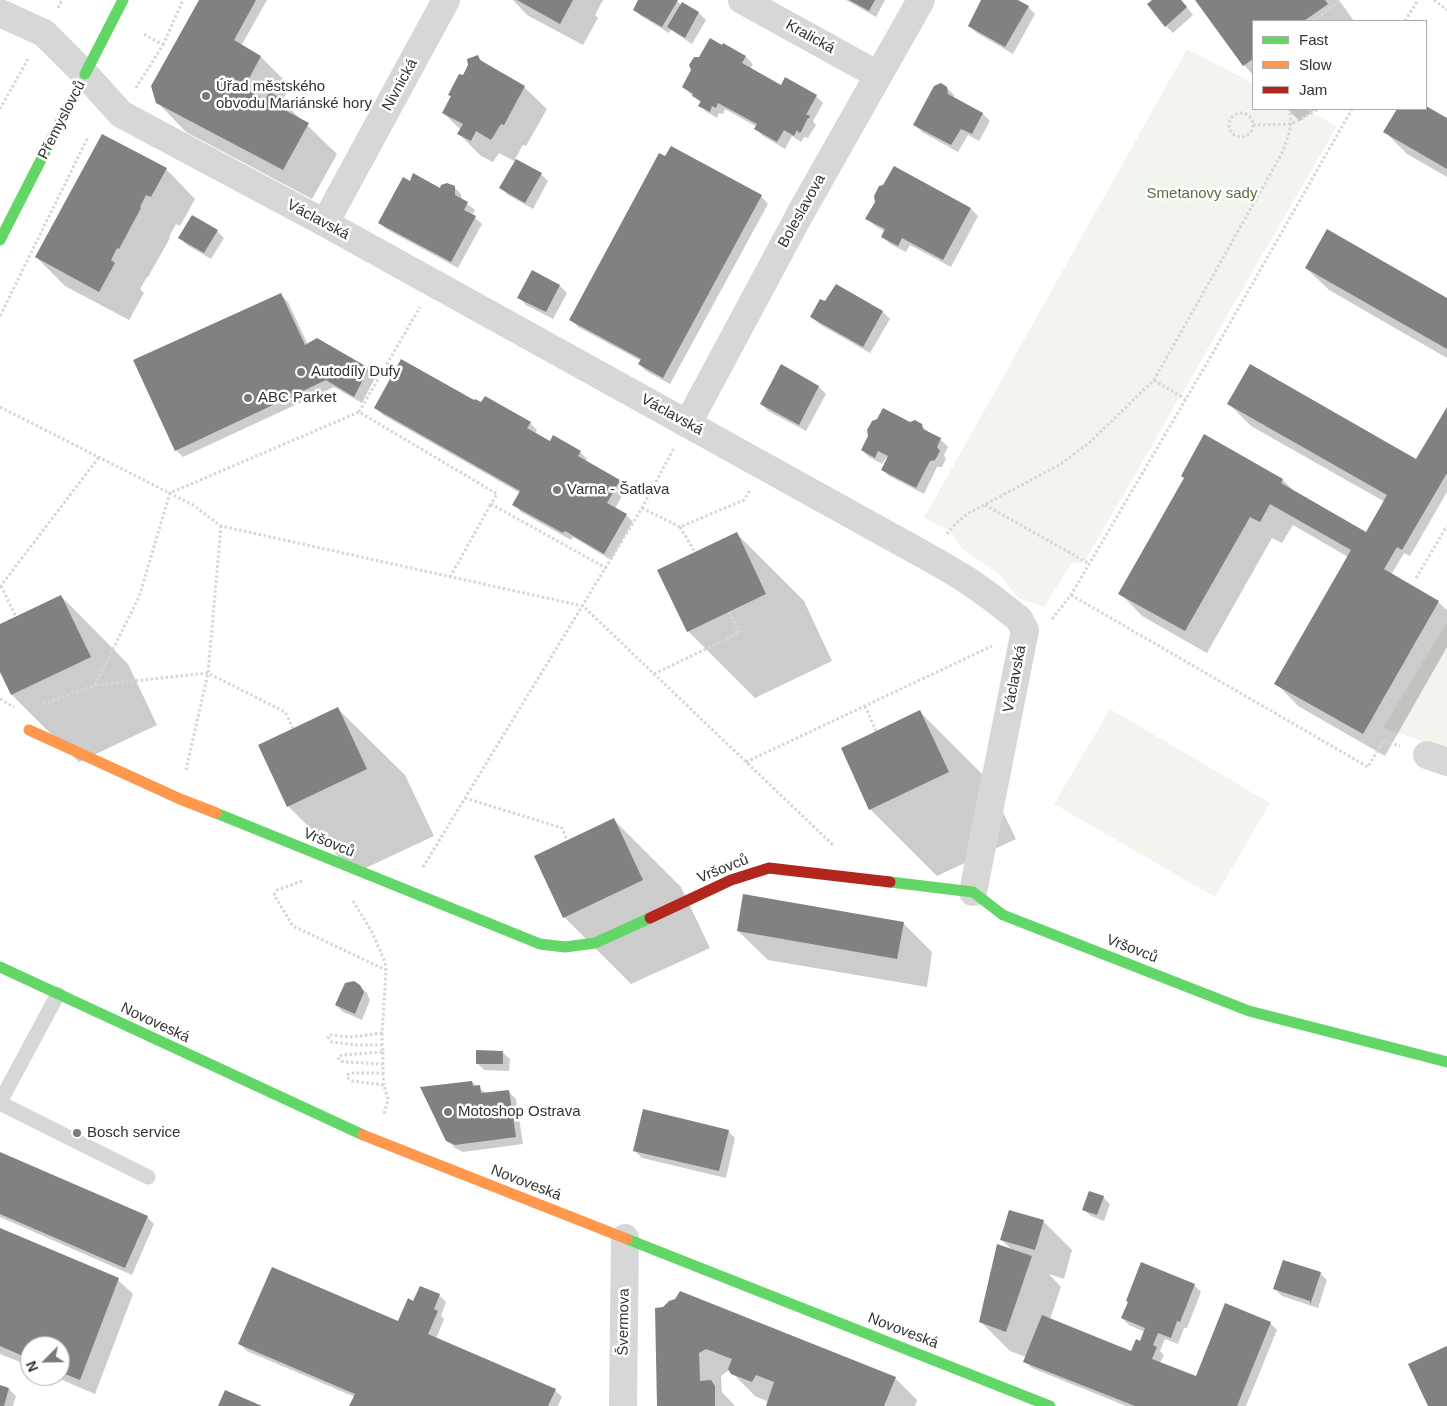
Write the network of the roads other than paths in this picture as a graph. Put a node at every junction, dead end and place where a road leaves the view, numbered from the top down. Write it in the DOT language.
graph roads {
  1 [pos="123,0"];
  2 [pos="446,0"];
  3 [pos="742,0"];
  4 [pos="921,0"];
  5 [pos="4,9"];
  6 [pos="85,74"];
  7 [pos="878,75"];
  8 [pos="70,103"];
  9 [pos="325,223"];
  10 [pos="0,240"];
  11 [pos="688,424"];
  12 [pos="29,730"];
  13 [pos="973,892"];
  14 [pos="0,967"];
  15 [pos="58,994"];
  16 [pos="1447,1062"];
  17 [pos="0,1102"];
  18 [pos="148,1177"];
  19 [pos="625,1238"];
  20 [pos="1019,1400"];
  21 [pos="623,1406"];
  22 [pos="1050,1406"];
  1 -- 6 [label="street, Přemyslovců"];
  2 -- 9 [label="street, Nivnická"];
  3 -- 7 [label="street, Kralická"];
  4 -- 7 [label="street, Boleslavova"];
  5 -- 6 [label="street, Václavská"];
  6 -- 8 [label="street, Přemyslovců"];
  6 -- 9 [label="street, Václavská"];
  7 -- 11 [label="street, Boleslavova"];
  8 -- 10 [label="street, Přemyslovců"];
  9 -- 11 [label="street, Václavská"];
  11 -- 13 [label="street, Václavská"];
  12 -- 13 [label="street, Vršovců"];
  13 -- 16 [label="street, Vršovců"];
  14 -- 15 [label="street, Novoveská"];
  15 -- 17 [label="lane"];
  15 -- 19 [label="street, Novoveská"];
  17 -- 18 [label="lane"];
  19 -- 20 [label="street, Novoveská"];
  19 -- 21 [label="street, Švermova"];
  20 -- 22 [label="street, Novoveská"];
}
